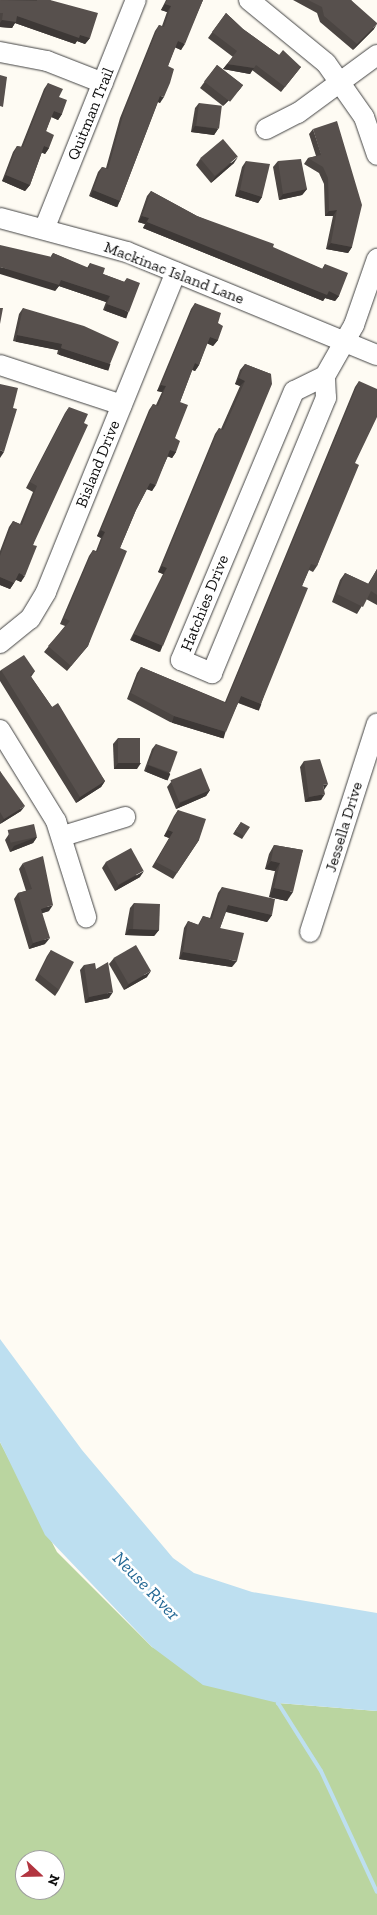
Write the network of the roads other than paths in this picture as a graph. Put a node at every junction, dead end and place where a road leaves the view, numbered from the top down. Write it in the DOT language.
graph roads {
  1 [pos="136,0"];
  2 [pos="249,0"];
  3 [pos="0,52"];
  4 [pos="377,56"];
  5 [pos="340,82"];
  6 [pos="103,83"];
  7 [pos="266,130"];
  8 [pos="377,155"];
  9 [pos="0,218"];
  10 [pos="45,228"];
  11 [pos="377,259"];
  12 [pos="176,272"];
  13 [pos="344,342"];
  14 [pos="377,355"];
  15 [pos="0,365"];
  16 [pos="325,376"];
  17 [pos="122,405"];
  18 [pos="0,643"];
  19 [pos="377,723"];
  20 [pos="0,730"];
  21 [pos="125,817"];
  22 [pos="63,836"];
  23 [pos="86,917"];
  24 [pos="310,932"];
  1 -- 6 [label="street, Quitman Trail"];
  2 -- 5 [label="street"];
  3 -- 6 [label="street"];
  4 -- 5 [label="street"];
  5 -- 7 [label="street"];
  5 -- 8 [label="street"];
  6 -- 10 [label="street, Quitman Trail"];
  9 -- 10 [label="street, Mackinac Island Lane"];
  10 -- 12 [label="street, Mackinac Island Lane"];
  11 -- 13 [label="street, Hatchies Drive"];
  12 -- 13 [label="street, Mackinac Island Lane"];
  12 -- 17 [label="street, Bisland Drive"];
  13 -- 14 [label="street, Mackinac Island Lane"];
  13 -- 16 [label="street, Hatchies Drive"];
  15 -- 17 [label="street"];
  16 -- 16 [label="street, Hatchies Drive"];
  17 -- 18 [label="street, Bisland Drive"];
  19 -- 24 [label="street, Jessella Drive"];
  20 -- 22 [label="street"];
  21 -- 22 [label="street"];
  22 -- 23 [label="street"];
}
